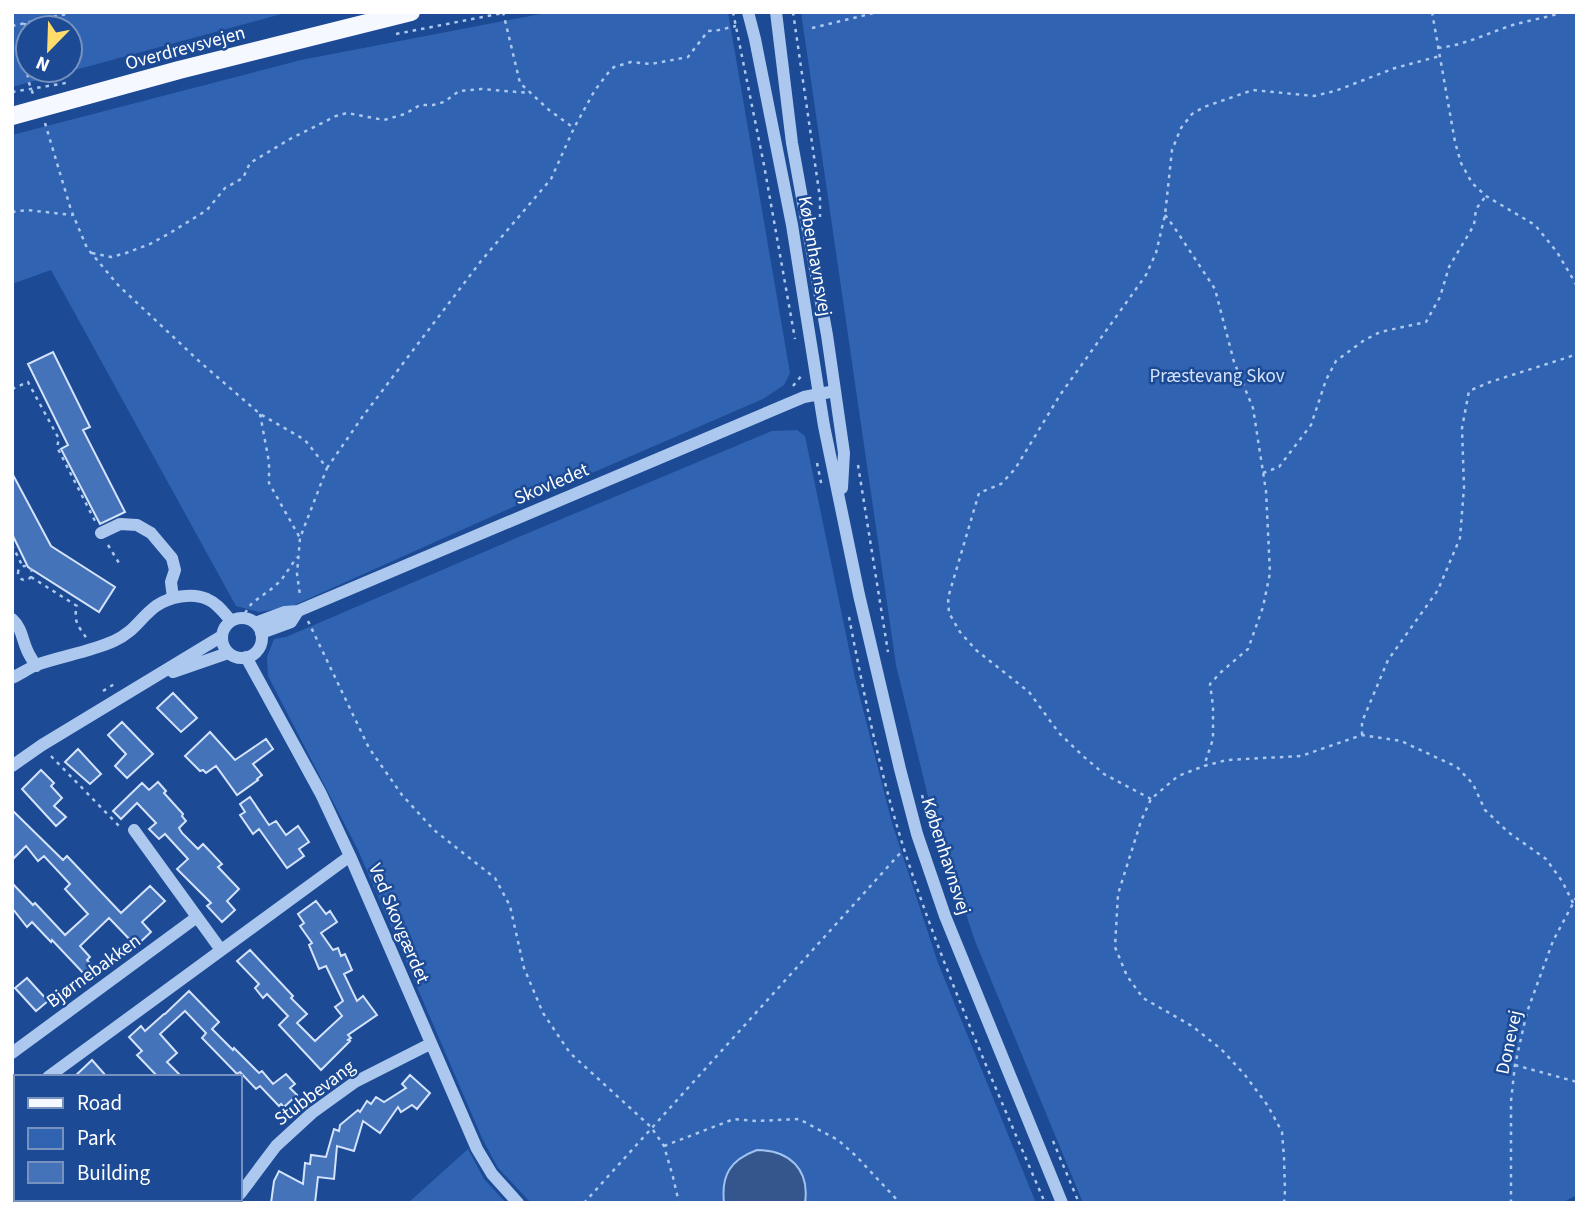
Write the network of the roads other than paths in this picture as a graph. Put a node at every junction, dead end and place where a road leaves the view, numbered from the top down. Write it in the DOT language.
graph roads {
  1 [pos="411,12"];
  2 [pos="748,12"];
  3 [pos="776,12"];
  4 [pos="12,116"];
  5 [pos="835,391"];
  6 [pos="819,394"];
  7 [pos="842,506"];
  8 [pos="101,533"];
  9 [pos="173,598"];
  10 [pos="12,619"];
  11 [pos="247,624"];
  12 [pos="222,636"];
  13 [pos="228,653"];
  14 [pos="246,657"];
  15 [pos="36,666"];
  16 [pos="159,675"];
  17 [pos="12,678"];
  18 [pos="12,766"];
  19 [pos="134,830"];
  20 [pos="350,856"];
  21 [pos="197,917"];
  22 [pos="221,950"];
  23 [pos="430,1044"];
  24 [pos="12,1053"];
  25 [pos="51,1075"];
  26 [pos="242,1191"];
  27 [pos="518,1203"];
  28 [pos="1062,1203"];
  1 -- 4 [label="main road, Overdrevsvejen"];
  2 -- 6 [label="street, Københavnsvej"];
  3 -- 5 [label="street, Københavnsvej"];
  5 -- 6 [label="street, Skovledet"];
  5 -- 7 [label="street, Københavnsvej"];
  6 -- 7 [label="street, Københavnsvej"];
  6 -- 11 [label="street, Skovledet"];
  7 -- 28 [label="street, Københavnsvej"];
  8 -- 9 [label="street"];
  9 -- 11 [label="street"];
  9 -- 15 [label="street"];
  10 -- 15 [label="street"];
  11 -- 12 [label="street"];
  11 -- 14 [label="street"];
  12 -- 13 [label="street"];
  12 -- 16 [label="street"];
  13 -- 14 [label="street"];
  13 -- 16 [label="street"];
  14 -- 20 [label="street, Ved Skovgærdet"];
  15 -- 17 [label="street"];
  16 -- 18 [label="street"];
  19 -- 21 [label="street"];
  20 -- 22 [label="street"];
  20 -- 23 [label="street, Ved Skovgærdet"];
  21 -- 22 [label="street"];
  21 -- 24 [label="street, Bjørnebakken"];
  22 -- 25 [label="street"];
  23 -- 26 [label="street, Stubbevang"];
  23 -- 27 [label="street, Ved Skovgærdet"];
}
